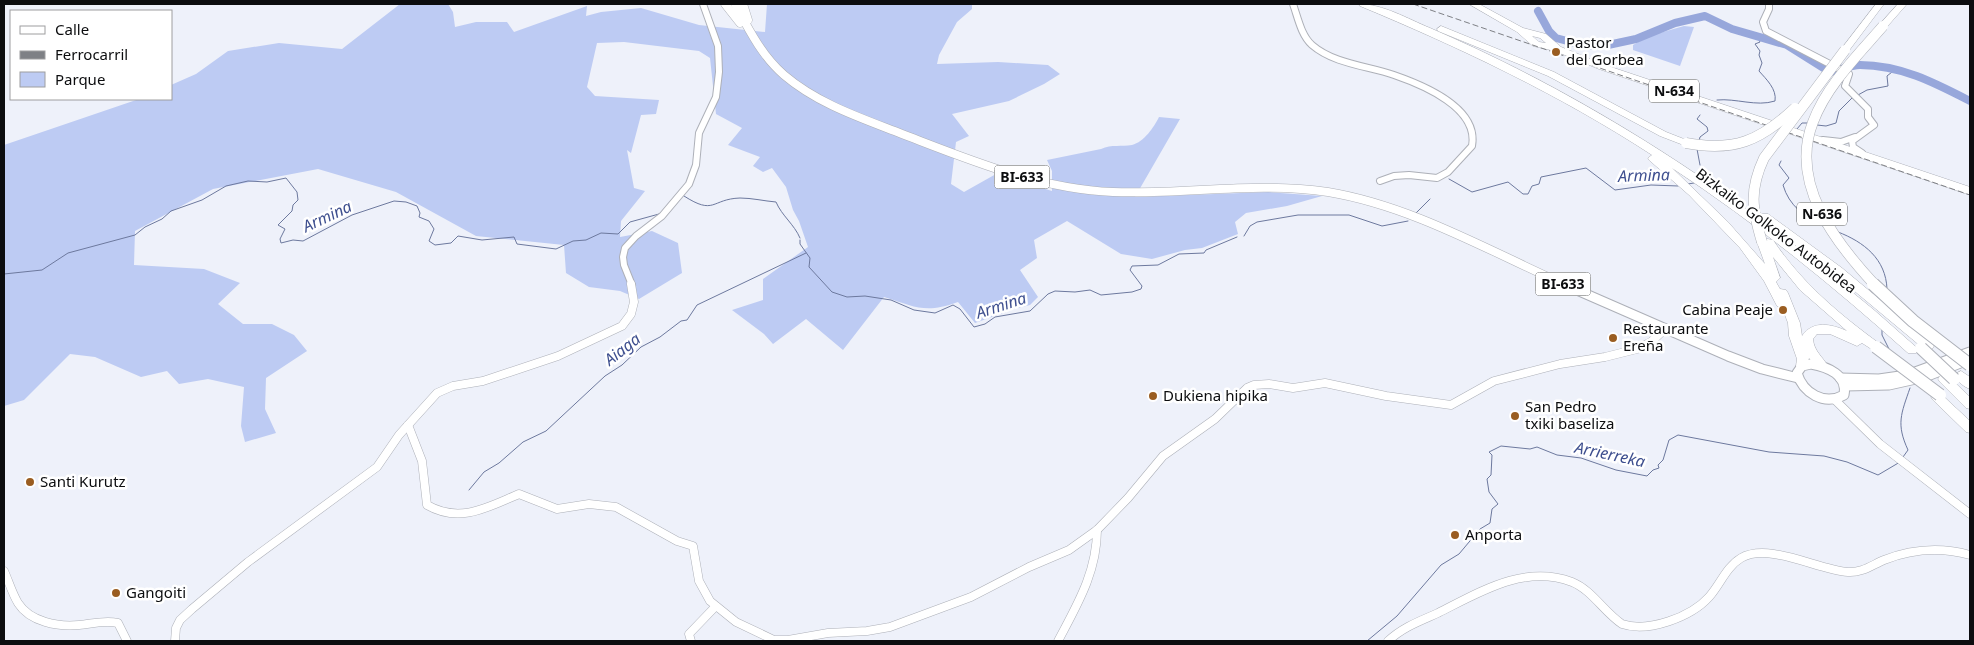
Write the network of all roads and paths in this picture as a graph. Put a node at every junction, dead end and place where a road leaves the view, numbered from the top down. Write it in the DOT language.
graph roads {
  1 [pos="703,4"];
  2 [pos="725,4"];
  3 [pos="734,4"];
  4 [pos="743,4"];
  5 [pos="1293,4"];
  6 [pos="1363,4"];
  7 [pos="1375,4"];
  8 [pos="1473,4"];
  9 [pos="1770,4"];
  10 [pos="1880,4"];
  11 [pos="1903,4"];
  12 [pos="1390,10"];
  13 [pos="749,30"];
  14 [pos="753,39"];
  15 [pos="1816,92"];
  16 [pos="1584,109"];
  17 [pos="1860,137"];
  18 [pos="1817,139"];
  19 [pos="1904,169"];
  20 [pos="1380,181"];
  21 [pos="1970,191"];
  22 [pos="1766,243"];
  23 [pos="1781,303"];
  24 [pos="1787,318"];
  25 [pos="1666,328"];
  26 [pos="1797,342"];
  27 [pos="1920,348"];
  28 [pos="1875,349"];
  29 [pos="1970,352"];
  30 [pos="1970,359"];
  31 [pos="1970,365"];
  32 [pos="1802,366"];
  33 [pos="1822,366"];
  34 [pos="1798,378"];
  35 [pos="1957,380"];
  36 [pos="1842,382"];
  37 [pos="1970,394"];
  38 [pos="1835,400"];
  39 [pos="1970,404"];
  40 [pos="408,425"];
  41 [pos="1970,428"];
  42 [pos="1970,514"];
  43 [pos="1097,530"];
  44 [pos="1970,555"];
  45 [pos="4,571"];
  46 [pos="714,608"];
  47 [pos="127,641"];
  48 [pos="175,641"];
  49 [pos="690,641"];
  50 [pos="1058,641"];
  51 [pos="1388,641"];
  1 -- 40 [label="street"];
  2 -- 14 [label="main road"];
  3 -- 13 [label="main road, BI-633"];
  4 -- 13 [label="main road"];
  5 -- 20 [label="street"];
  6 -- 16 [label="highway, Bizkaiko Golkoko Autobidea"];
  7 -- 12 [label="highway, Bizkaiko Golkoko Autobidea"];
  8 -- 18 [label="highway, N-634"];
  9 -- 17 [label="street, bridge"];
  10 -- 15 [label="highway, bridge"];
  11 -- 31 [label="highway, N-636, bridge"];
  12 -- 15 [label="highway, bridge"];
  12 -- 27 [label="highway, Bizkaiko Golkoko Autobidea"];
  13 -- 14 [label="main road, BI-633"];
  14 -- 25 [label="main road, BI-633"];
  15 -- 22 [label="highway, bridge"];
  16 -- 23 [label="highway"];
  16 -- 27 [label="highway, Bizkaiko Golkoko Autobidea"];
  17 -- 18 [label="street"];
  17 -- 19 [label="street"];
  18 -- 19 [label="highway, N-634"];
  19 -- 21 [label="highway, N-634"];
  22 -- 26 [label="highway"];
  22 -- 28 [label="highway"];
  24 -- 26 [label="highway"];
  25 -- 34 [label="main road, BI-633"];
  25 -- 43 [label="street"];
  26 -- 32 [label="highway"];
  27 -- 35 [label="highway"];
  27 -- 35 [label="highway"];
  28 -- 33 [label="highway"];
  28 -- 41 [label="highway, bridge"];
  29 -- 36 [label="main road"];
  30 -- 36 [label="main road"];
  32 -- 33 [label="main road"];
  32 -- 34 [label="main road"];
  33 -- 36 [label="main road"];
  34 -- 38 [label="main road"];
  35 -- 37 [label="highway"];
  35 -- 39 [label="highway"];
  36 -- 38 [label="main road"];
  38 -- 42 [label="street"];
  40 -- 46 [label="street"];
  40 -- 48 [label="street"];
  43 -- 46 [label="street"];
  43 -- 50 [label="street"];
  44 -- 51 [label="street"];
  45 -- 47 [label="street"];
  46 -- 49 [label="street"];
}
